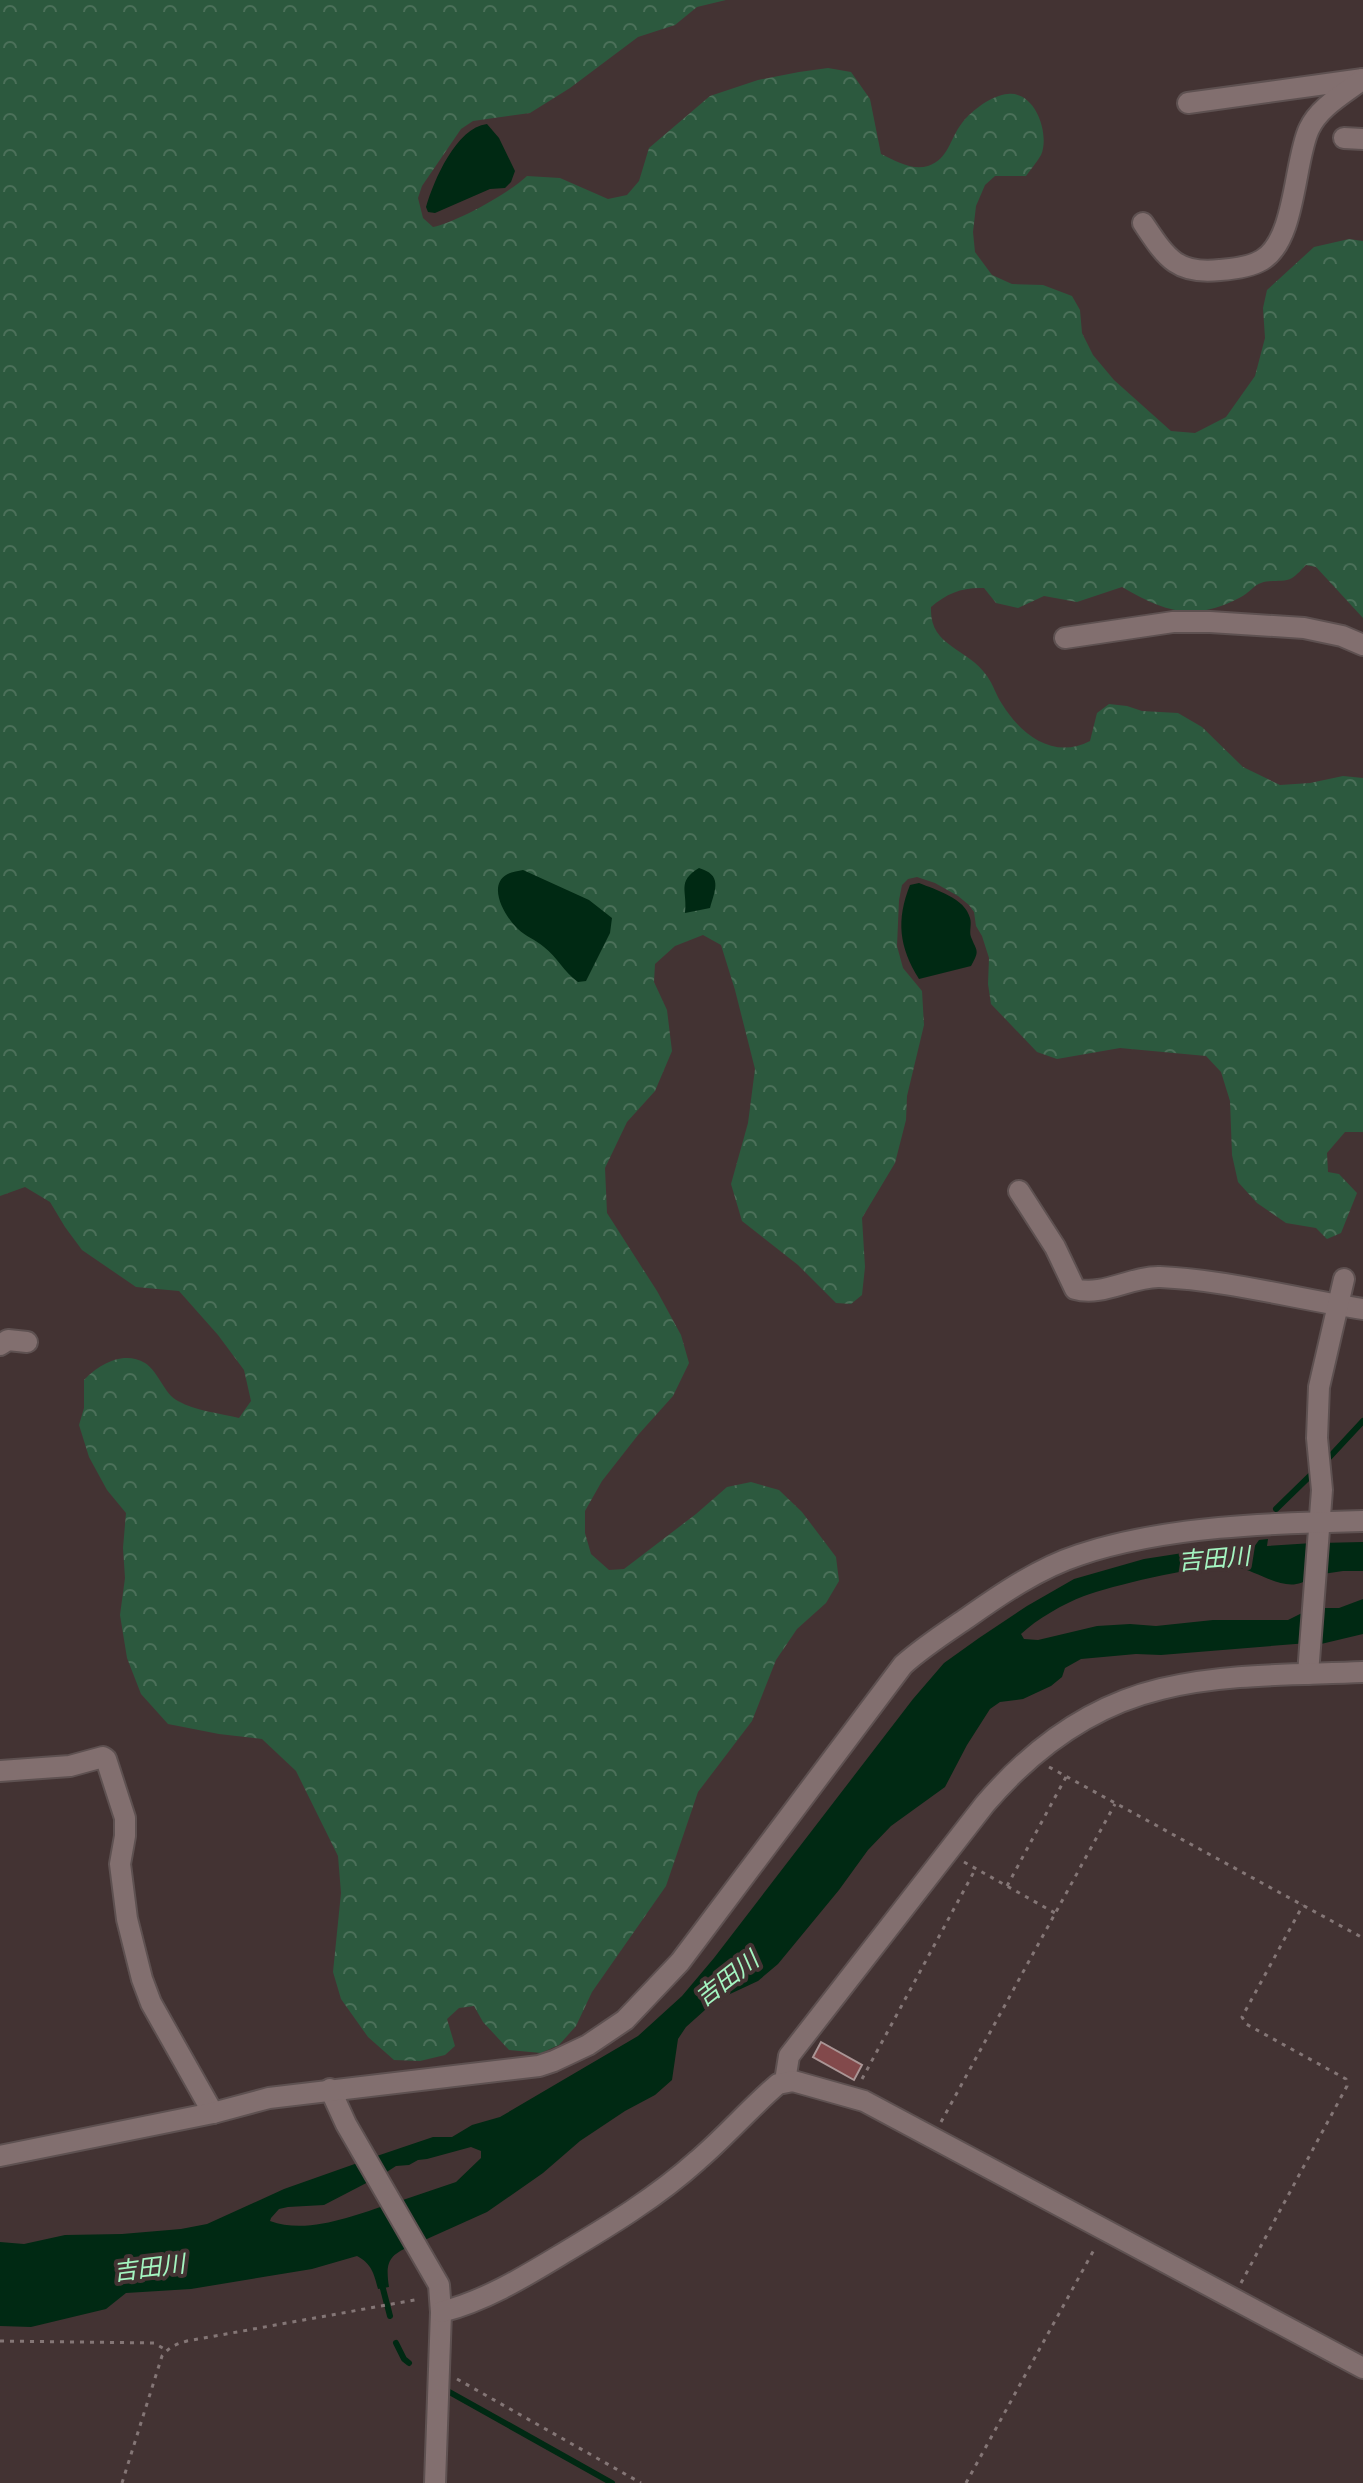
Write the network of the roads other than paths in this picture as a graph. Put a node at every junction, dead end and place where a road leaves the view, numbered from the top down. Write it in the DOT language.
graph roads {
  1 [pos="1363,79"];
  2 [pos="1188,103"];
  3 [pos="1143,223"];
  4 [pos="1065,638"];
  5 [pos="1363,645"];
  6 [pos="1019,1191"];
  7 [pos="1344,1279"];
  8 [pos="1339,1305"];
  9 [pos="1363,1309"];
  10 [pos="27,1342"];
  11 [pos="0,1345"];
  12 [pos="1363,1521"];
  13 [pos="1317,1528"];
  14 [pos="1308,1666"];
  15 [pos="1363,1672"];
  16 [pos="1,1764"];
  17 [pos="785,2081"];
  18 [pos="330,2089"];
  19 [pos="213,2113"];
  20 [pos="0,2156"];
  21 [pos="440,2300"];
  22 [pos="1363,2368"];
  23 [pos="435,2483"];
  1 -- 2 [label="street"];
  1 -- 3 [label="street"];
  4 -- 5 [label="street"];
  6 -- 8 [label="street"];
  7 -- 8 [label="street"];
  8 -- 9 [label="street"];
  8 -- 13 [label="street"];
  10 -- 11 [label="street"];
  12 -- 13 [label="street"];
  13 -- 14 [label="street"];
  13 -- 18 [label="street"];
  14 -- 15 [label="street"];
  14 -- 17 [label="street"];
  16 -- 19 [label="street"];
  17 -- 21 [label="street"];
  17 -- 22 [label="street"];
  18 -- 19 [label="street"];
  18 -- 21 [label="street"];
  19 -- 20 [label="street"];
  21 -- 23 [label="street"];
}
